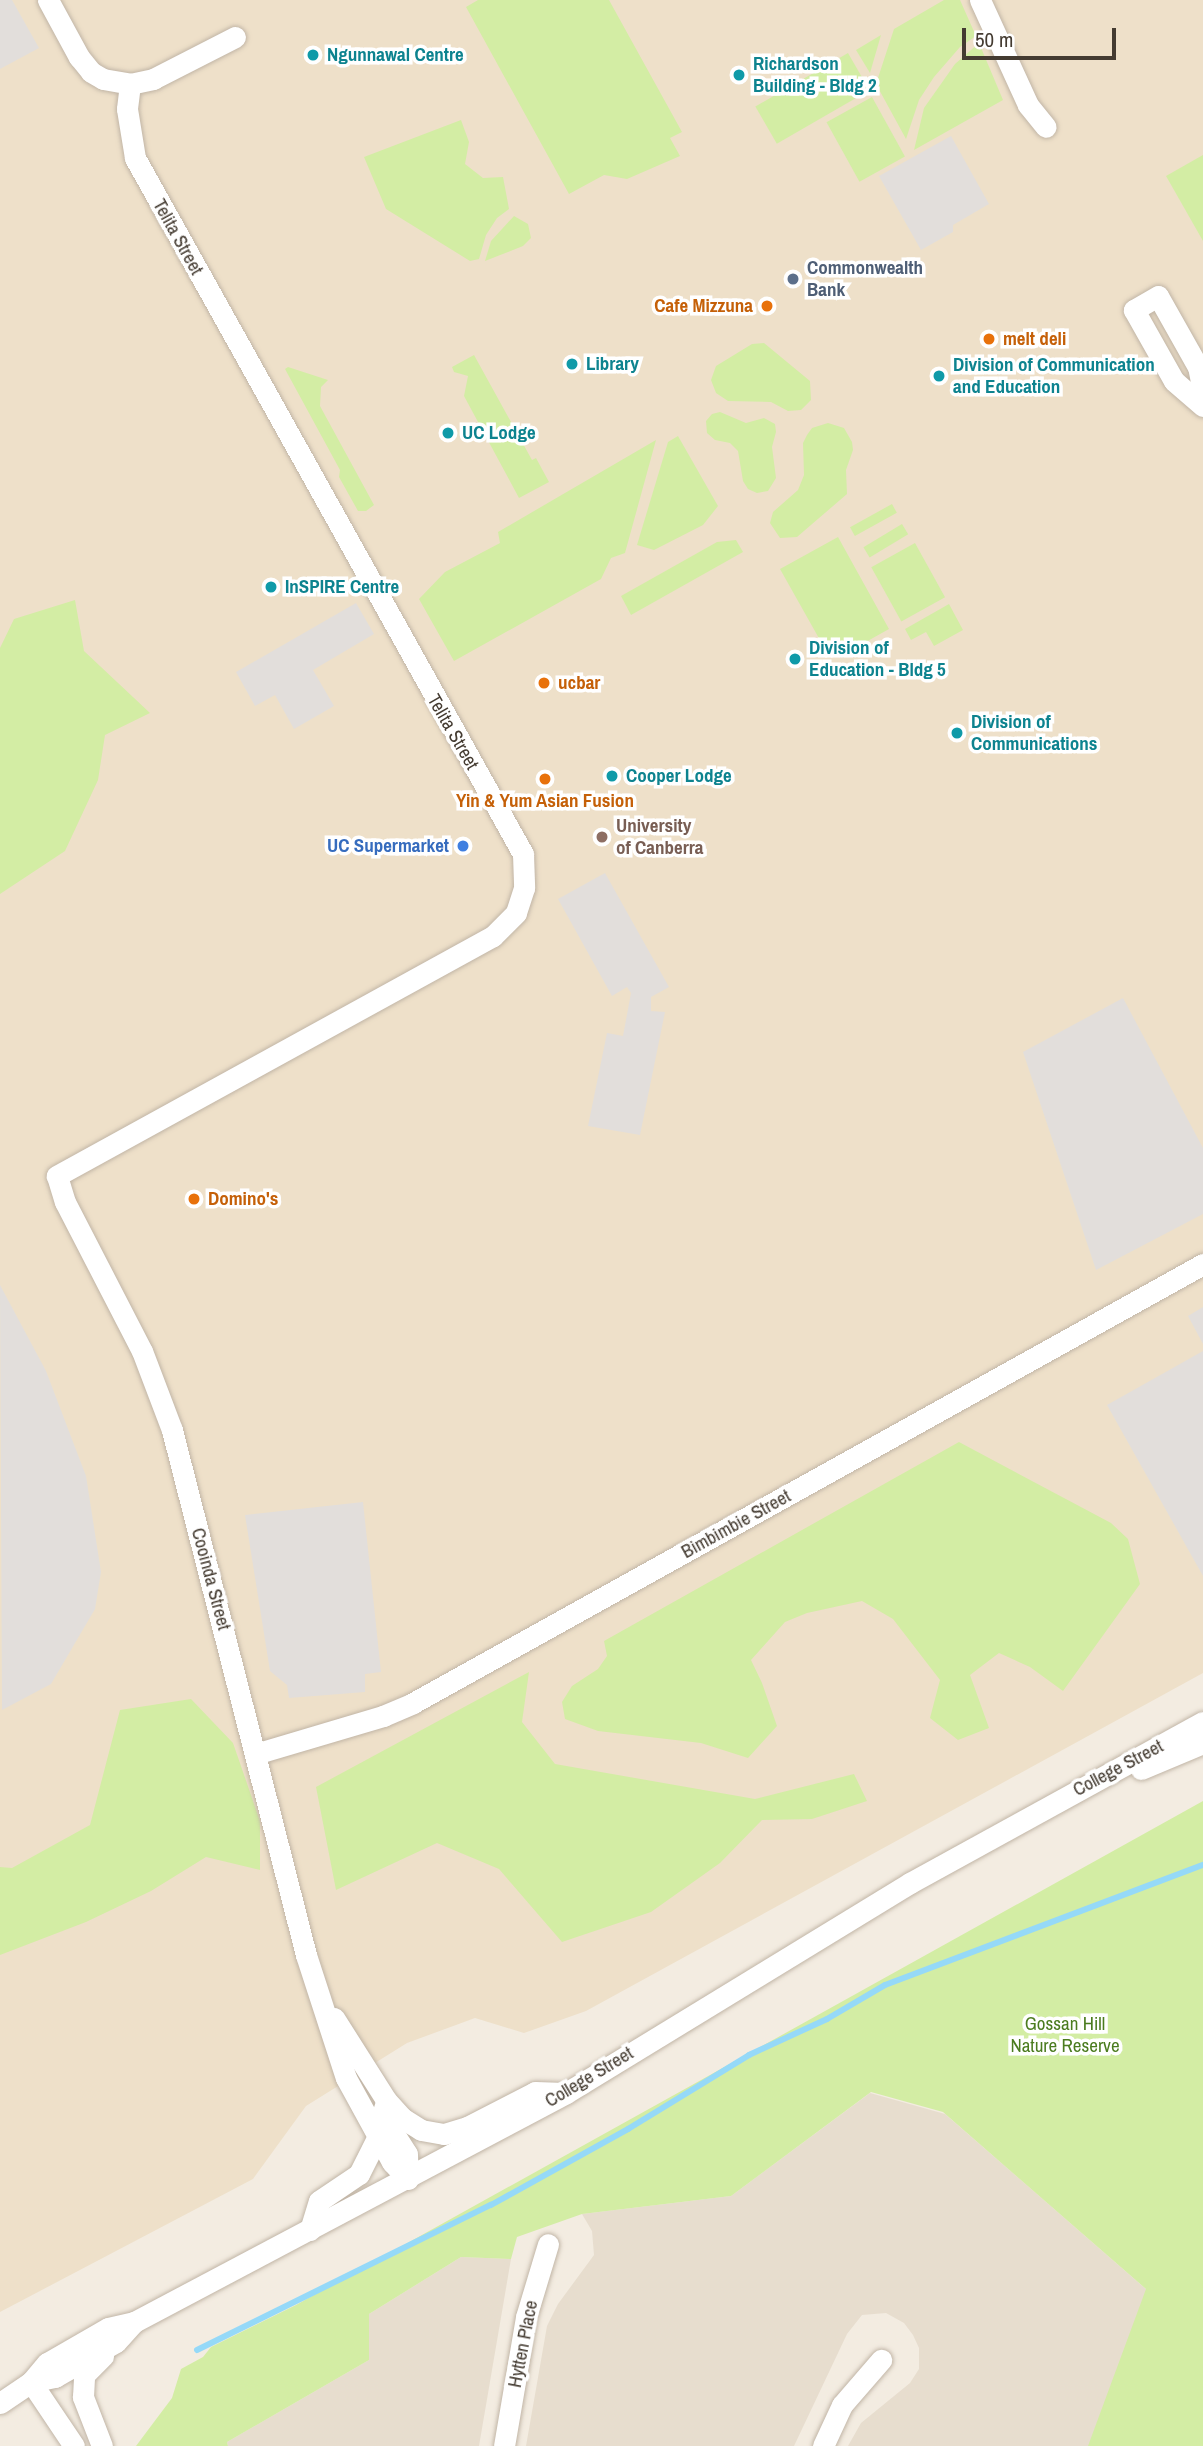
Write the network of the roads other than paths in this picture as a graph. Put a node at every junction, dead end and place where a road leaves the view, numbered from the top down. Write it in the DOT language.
graph roads {
  1 [pos="48,0"];
  2 [pos="980,0"];
  3 [pos="235,37"];
  4 [pos="130,84"];
  5 [pos="1046,127"];
  6 [pos="1203,392"];
  7 [pos="1203,406"];
  8 [pos="57,1176"];
  9 [pos="1203,1264"];
  10 [pos="1203,1722"];
  11 [pos="1203,1744"];
  12 [pos="256,1754"];
  13 [pos="1032,1814"];
  14 [pos="320,1999"];
  15 [pos="566,2093"];
  16 [pos="386,2100"];
  17 [pos="378,2136"];
  18 [pos="408,2179"];
  19 [pos="310,2230"];
  20 [pos="548,2244"];
  21 [pos="134,2322"];
  22 [pos="116,2342"];
  23 [pos="881,2360"];
  24 [pos="31,2382"];
  25 [pos="0,2403"];
  26 [pos="74,2446"];
  27 [pos="102,2446"];
  28 [pos="504,2446"];
  29 [pos="823,2446"];
  1 -- 4 [label="street"];
  2 -- 5 [label="street"];
  3 -- 4 [label="street"];
  4 -- 8 [label="street, Telita Street"];
  6 -- 7 [label="street"];
  8 -- 12 [label="street, Cooinda Street"];
  9 -- 12 [label="street, Bimbimbie Street"];
  10 -- 13 [label="street, College Street"];
  11 -- 13 [label="street, College Street"];
  12 -- 14 [label="street, Cooinda Street"];
  13 -- 15 [label="street, College Street"];
  14 -- 16 [label="street, Cooinda Street"];
  14 -- 17 [label="street, Cooinda Street"];
  15 -- 16 [label="street"];
  15 -- 18 [label="street, College Street"];
  16 -- 18 [label="street, Cooinda Street"];
  17 -- 18 [label="street, Cooinda Street"];
  17 -- 19 [label="street"];
  18 -- 19 [label="street, College Street"];
  19 -- 21 [label="street, College Street"];
  20 -- 28 [label="street, Hytten Place"];
  21 -- 22 [label="street, College Street"];
  21 -- 24 [label="street, College Street"];
  22 -- 24 [label="street, College Street"];
  22 -- 27 [label="street"];
  23 -- 29 [label="street"];
  24 -- 25 [label="street, College Street"];
  24 -- 26 [label="street"];
}
